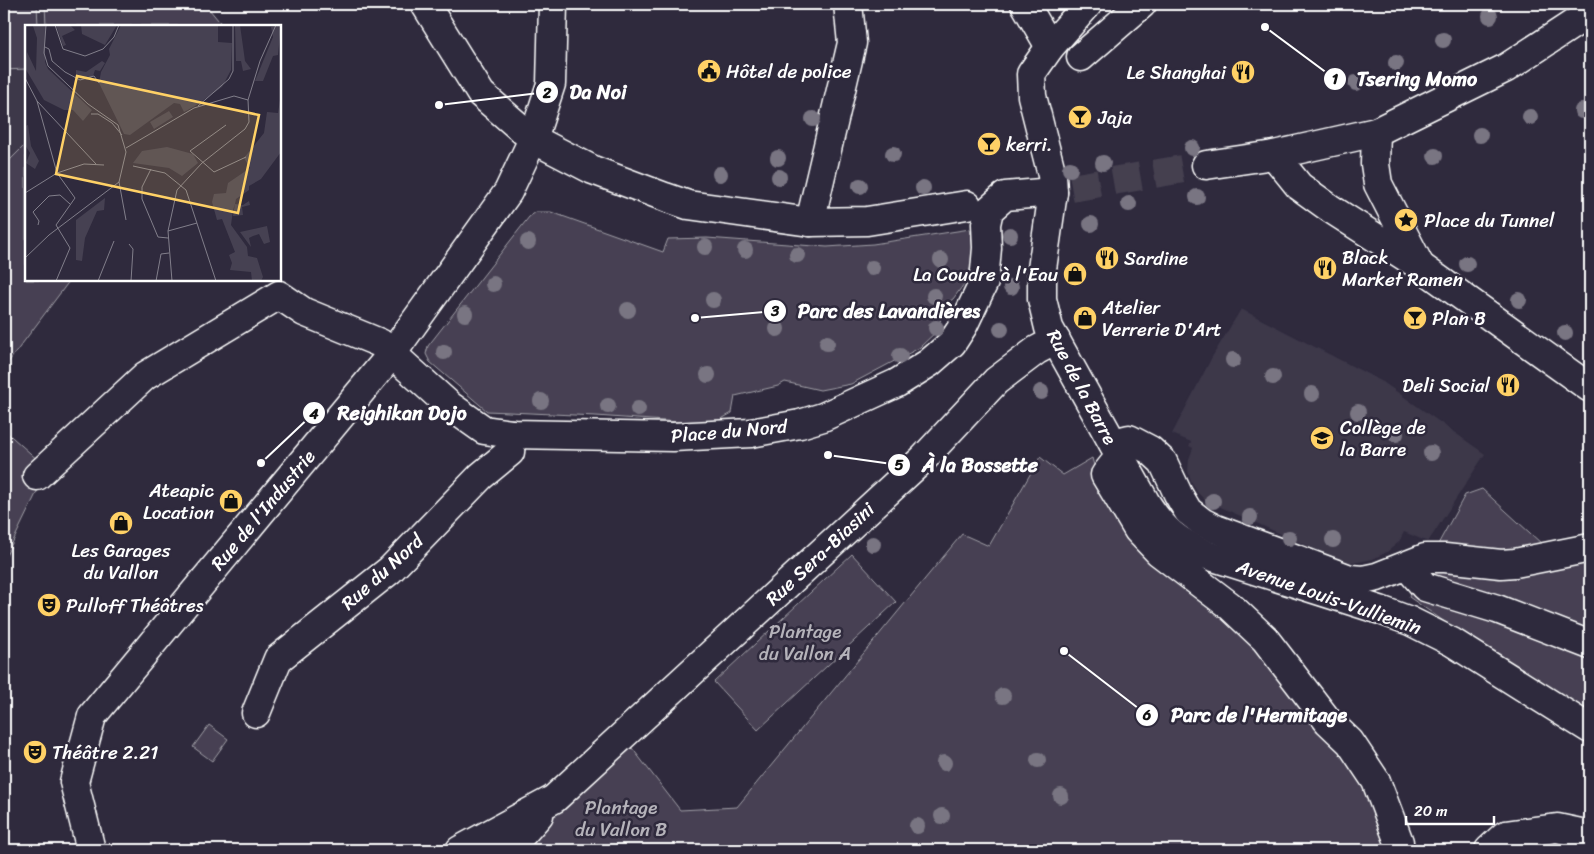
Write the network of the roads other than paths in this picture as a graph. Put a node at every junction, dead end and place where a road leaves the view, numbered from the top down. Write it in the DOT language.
graph roads {
  1 [pos="425,4"];
  2 [pos="553,4"];
  3 [pos="848,4"];
  4 [pos="1025,4"];
  5 [pos="1088,4"];
  6 [pos="1142,4"];
  7 [pos="1585,4"];
  8 [pos="1590,12"];
  9 [pos="1050,46"];
  10 [pos="1081,57"];
  11 [pos="1376,132"];
  12 [pos="534,139"];
  13 [pos="1274,155"];
  14 [pos="1206,165"];
  15 [pos="1053,192"];
  16 [pos="966,205"];
  17 [pos="810,222"];
  18 [pos="1420,266"];
  19 [pos="1056,340"];
  20 [pos="391,355"];
  21 [pos="1590,388"];
  22 [pos="512,434"];
  23 [pos="1113,458"];
  24 [pos="37,476"];
  25 [pos="1590,548"];
  26 [pos="1407,566"];
  27 [pos="1590,645"];
  28 [pos="256,713"];
  29 [pos="1590,729"];
  30 [pos="554,799"];
  31 [pos="1590,835"];
  32 [pos="90,847"];
  33 [pos="1401,847"];
  34 [pos="460,850"];
  35 [pos="508,850"];
  36 [pos="1489,850"];
  1 -- 12 [label="street"];
  2 -- 12 [label="street, Rue de l'Industrie"];
  3 -- 17 [label="street"];
  4 -- 9 [label="street"];
  5 -- 9 [label="street, Rue de la Barre"];
  6 -- 10 [label="street"];
  7 -- 8 [label="street"];
  8 -- 11 [label="street"];
  9 -- 15 [label="street, Rue de la Barre"];
  11 -- 13 [label="street"];
  11 -- 18 [label="street"];
  12 -- 17 [label="street"];
  12 -- 20 [label="street, Rue de l'Industrie"];
  13 -- 14 [label="street"];
  13 -- 18 [label="street"];
  15 -- 19 [label="street, Rue de la Barre"];
  15 -- 22 [label="street, Place du Nord"];
  16 -- 17 [label="street"];
  18 -- 21 [label="street"];
  19 -- 23 [label="street, Rue de la Barre"];
  19 -- 30 [label="street, Rue Sera-Biasini"];
  20 -- 22 [label="street, Place du Nord"];
  20 -- 24 [label="street, Place du Nord"];
  20 -- 32 [label="street, Rue de l'Industrie"];
  22 -- 28 [label="street, Rue du Nord"];
  23 -- 26 [label="street"];
  23 -- 29 [label="street, Avenue Louis-Vulliemin"];
  23 -- 33 [label="street"];
  25 -- 26 [label="street"];
  26 -- 27 [label="street"];
  30 -- 34 [label="street, Rue Sera-Biasini"];
  30 -- 35 [label="street"];
  31 -- 36 [label="street"];
}
